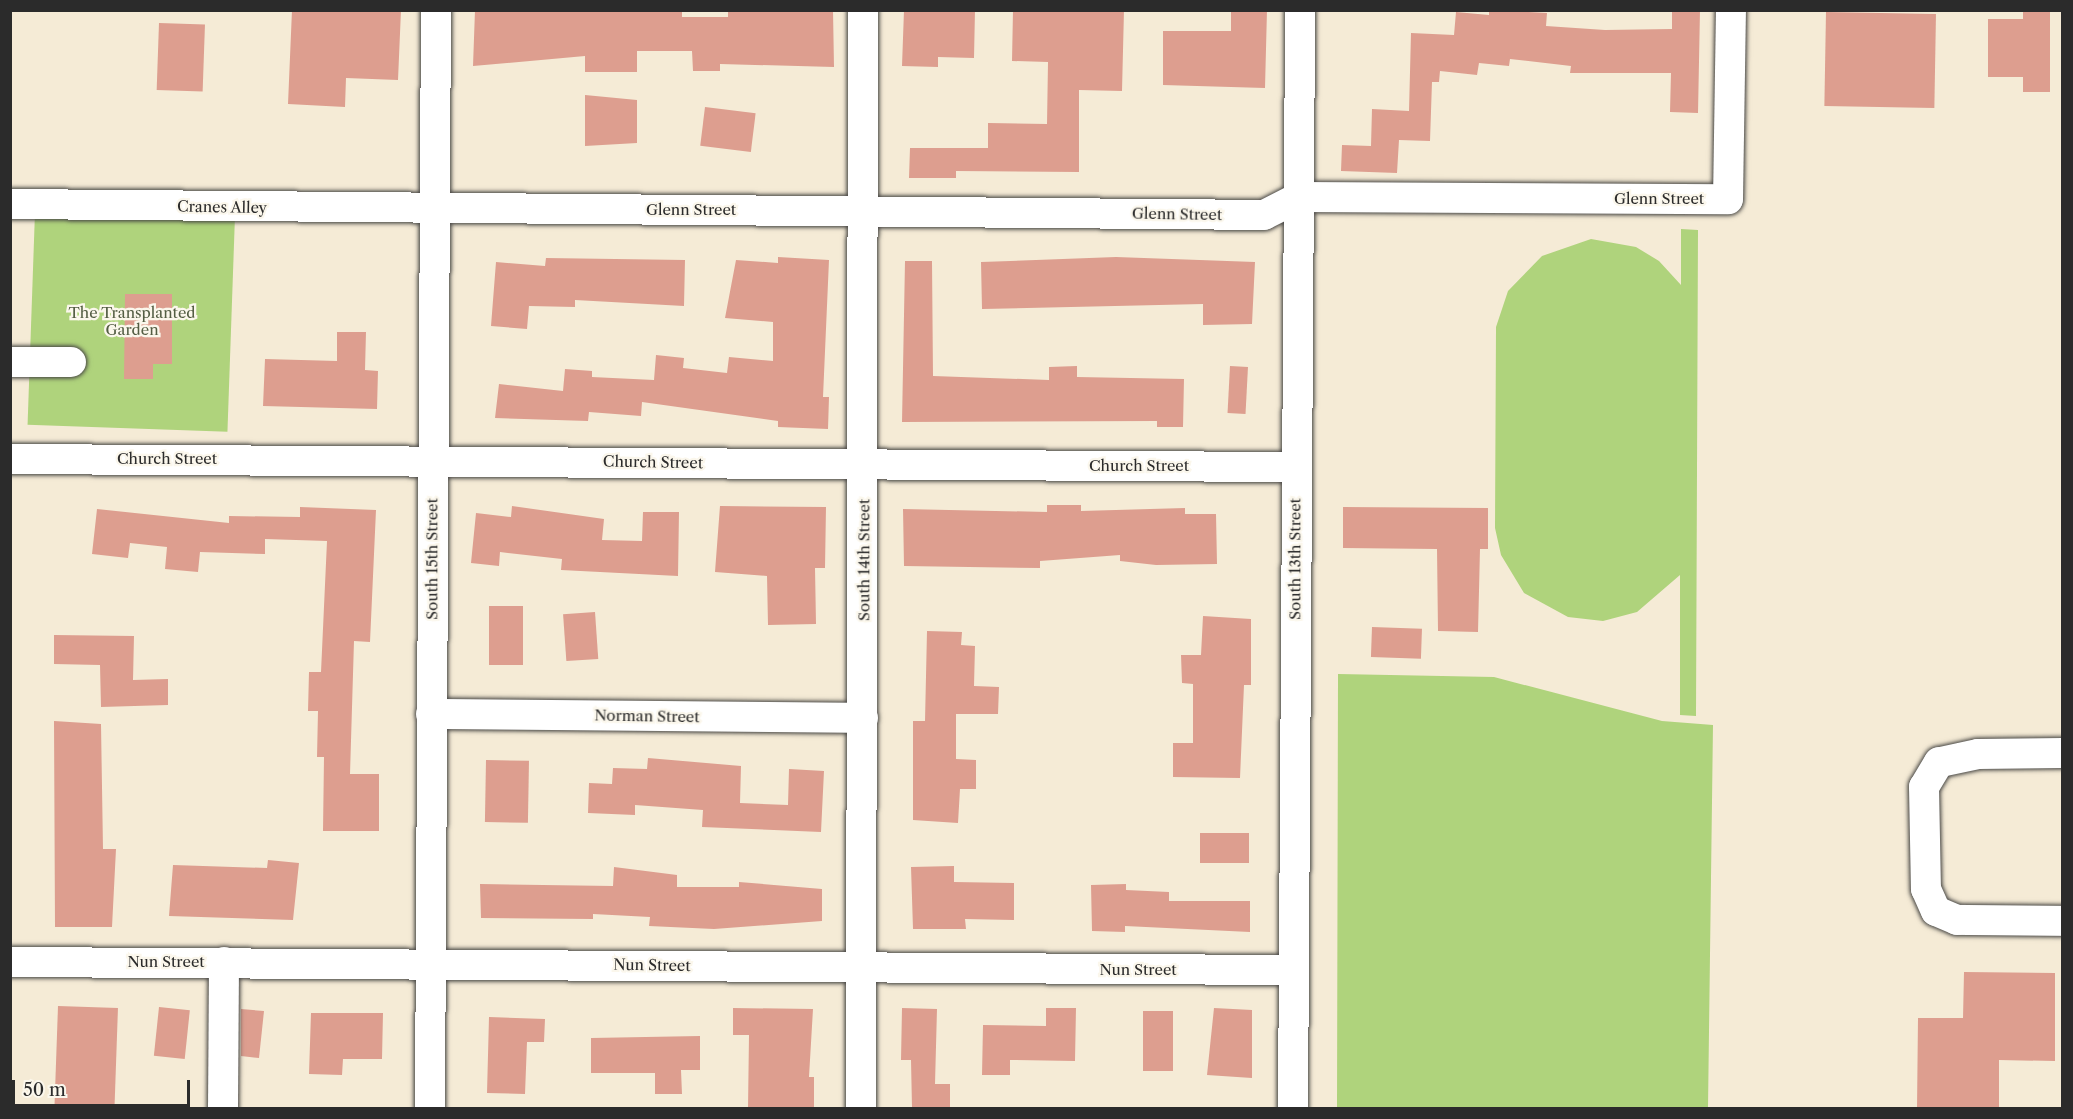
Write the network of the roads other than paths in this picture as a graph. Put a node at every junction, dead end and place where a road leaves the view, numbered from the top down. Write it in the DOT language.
graph roads {
  1 [pos="436,10"];
  2 [pos="863,10"];
  3 [pos="1300,10"];
  4 [pos="1731,10"];
  5 [pos="1299,197"];
  6 [pos="10,204"];
  7 [pos="434,210"];
  8 [pos="865,210"];
  9 [pos="10,362"];
  10 [pos="71,362"];
  11 [pos="10,459"];
  12 [pos="432,460"];
  13 [pos="864,464"];
  14 [pos="1296,467"];
  15 [pos="431,714"];
  16 [pos="863,718"];
  17 [pos="2062,753"];
  18 [pos="2062,921"];
  19 [pos="10,962"];
  20 [pos="224,962"];
  21 [pos="430,962"];
  22 [pos="861,968"];
  23 [pos="1294,970"];
  24 [pos="224,1108"];
  25 [pos="430,1108"];
  26 [pos="861,1108"];
  27 [pos="1293,1108"];
  1 -- 7 [label="street, South 15th Street"];
  2 -- 8 [label="street, South 14th Street"];
  3 -- 5 [label="street, South 13th Street"];
  4 -- 5 [label="street, Glenn Street"];
  5 -- 8 [label="street, Glenn Street"];
  5 -- 14 [label="street, South 13th Street"];
  6 -- 7 [label="street, Cranes Alley"];
  7 -- 8 [label="street, Glenn Street"];
  7 -- 12 [label="street, South 15th Street"];
  8 -- 13 [label="street, South 14th Street"];
  9 -- 10 [label="street"];
  11 -- 12 [label="street, Church Street"];
  12 -- 13 [label="street, Church Street"];
  12 -- 15 [label="street, South 15th Street"];
  13 -- 14 [label="street, Church Street"];
  13 -- 16 [label="street, South 14th Street"];
  14 -- 23 [label="street, South 13th Street"];
  15 -- 16 [label="street, Norman Street"];
  15 -- 21 [label="street, South 15th Street"];
  16 -- 22 [label="street, South 14th Street"];
  17 -- 18 [label="street"];
  19 -- 20 [label="street, Nun Street"];
  20 -- 21 [label="street, Nun Street"];
  20 -- 24 [label="street"];
  21 -- 22 [label="street, Nun Street"];
  21 -- 25 [label="street, South 15th Street"];
  22 -- 23 [label="street, Nun Street"];
  22 -- 26 [label="street, South 14th Street"];
  23 -- 27 [label="street, South 13th Street"];
}
